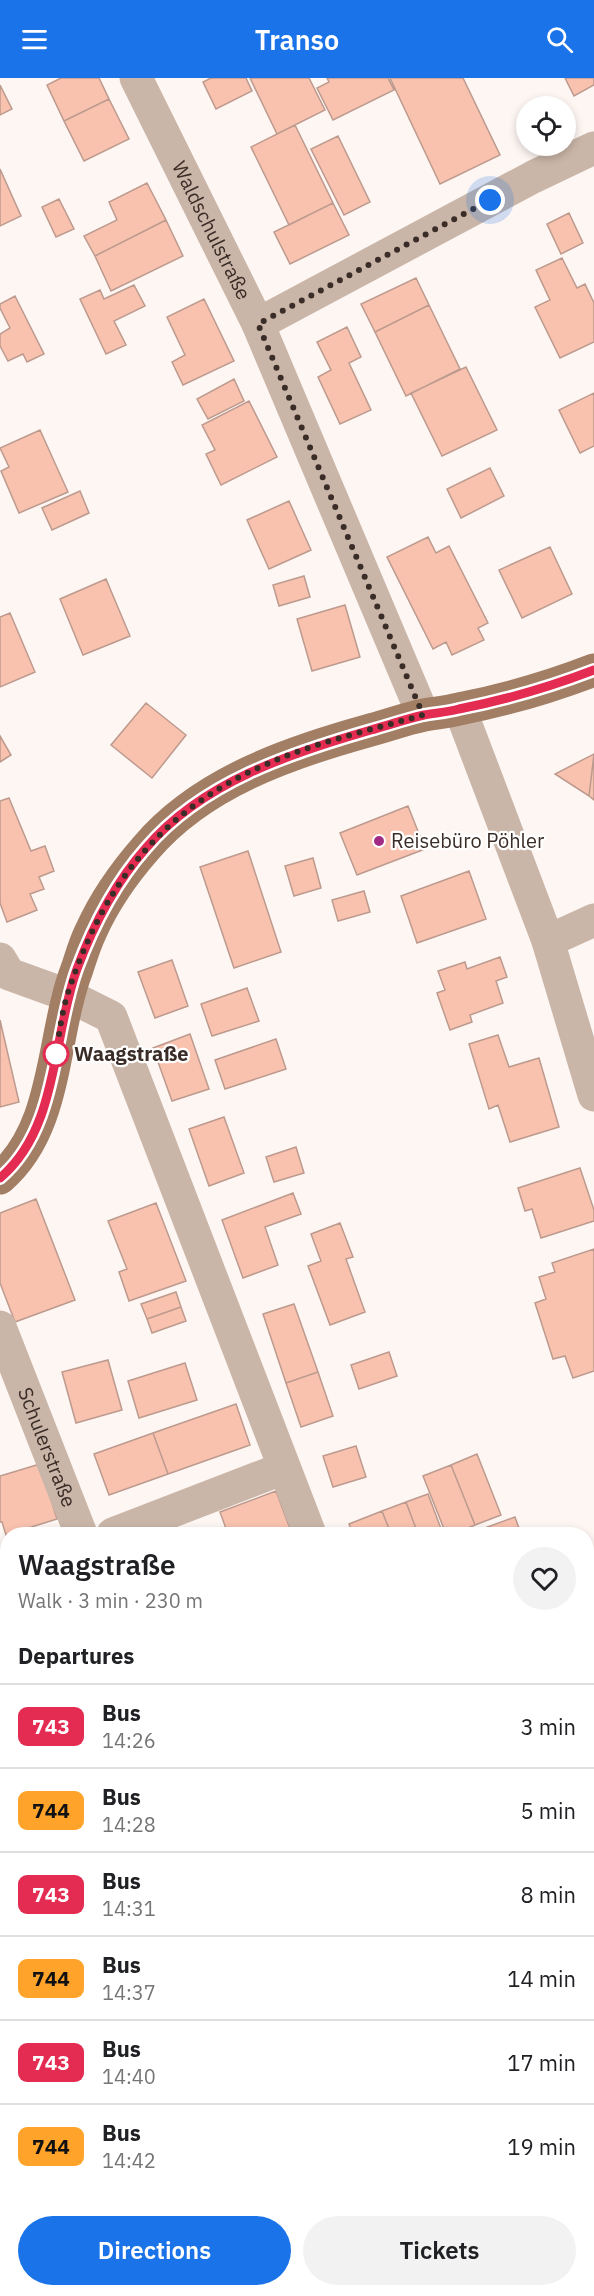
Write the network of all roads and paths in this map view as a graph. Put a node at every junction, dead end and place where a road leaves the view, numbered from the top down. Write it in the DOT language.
graph roads {
  1 [pos="136,78"];
  2 [pos="594,148"];
  3 [pos="258,324"];
  4 [pos="594,670"];
  5 [pos="460,709"];
  6 [pos="423,715"];
  7 [pos="594,921"];
  8 [pos="548,941"];
  9 [pos="0,959"];
  10 [pos="67,995"];
  11 [pos="594,1095"];
  12 [pos="0,1178"];
  13 [pos="0,1327"];
  14 [pos="284,1468"];
  15 [pos="78,1527"];
  16 [pos="131,1527"];
  17 [pos="307,1527"];
  1 -- 3 [label="street, Waldschulstraße"];
  2 -- 3 [label="street"];
  3 -- 6 [label="street, Waldschulstraße"];
  4 -- 5 [label="main road"];
  5 -- 6 [label="main road"];
  5 -- 8 [label="street"];
  6 -- 10 [label="main road"];
  7 -- 8 [label="street"];
  8 -- 11 [label="street"];
  9 -- 10 [label="street"];
  10 -- 12 [label="main road"];
  10 -- 14 [label="street"];
  13 -- 15 [label="street, Schulerstraße"];
  14 -- 16 [label="street"];
  14 -- 17 [label="street"];
}
